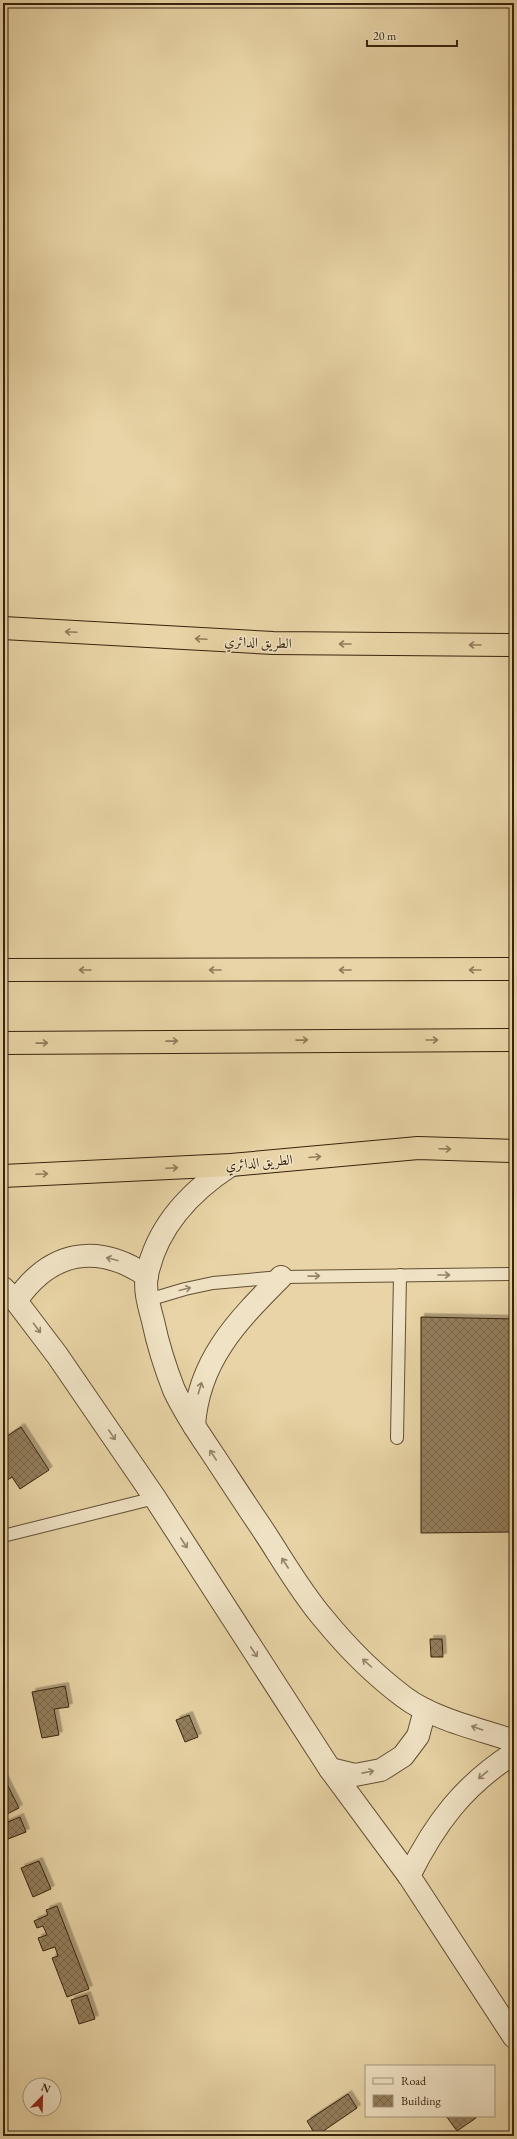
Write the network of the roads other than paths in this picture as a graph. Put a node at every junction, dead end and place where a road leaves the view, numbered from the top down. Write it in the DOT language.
graph roads {
  1 [pos="3,628"];
  2 [pos="514,645"];
  3 [pos="3,970"];
  4 [pos="514,970"];
  5 [pos="514,1040"];
  6 [pos="3,1043"];
  7 [pos="514,1150"];
  8 [pos="231,1165"];
  9 [pos="3,1176"];
  10 [pos="514,1274"];
  11 [pos="400,1275"];
  12 [pos="147,1276"];
  13 [pos="281,1277"];
  14 [pos="10,1295"];
  15 [pos="148,1300"];
  16 [pos="194,1426"];
  17 [pos="398,1438"];
  18 [pos="155,1498"];
  19 [pos="3,1536"];
  20 [pos="425,1710"];
  21 [pos="514,1741"];
  22 [pos="514,1753"];
  23 [pos="330,1770"];
  24 [pos="409,1876"];
  25 [pos="514,2037"];
  2 -- 1 [label="highway, الطريق الدائري, one-way"];
  4 -- 3 [label="highway, one-way"];
  6 -- 5 [label="highway, one-way"];
  8 -- 7 [label="highway, الطريق الدائري, one-way"];
  9 -- 8 [label="highway, الطريق الدائري, one-way"];
  8 -- 12 [label="street"];
  11 -- 10 [label="lane, one-way"];
  13 -- 11 [label="lane, one-way"];
  11 -- 17 [label="lane"];
  12 -- 14 [label="street, one-way"];
  12 -- 15 [label="street"];
  15 -- 13 [label="lane, one-way"];
  16 -- 13 [label="street, one-way"];
  14 -- 18 [label="street, one-way"];
  15 -- 16 [label="street"];
  20 -- 16 [label="street, one-way"];
  18 -- 19 [label="lane"];
  18 -- 23 [label="street, one-way"];
  21 -- 20 [label="street, one-way"];
  23 -- 20 [label="street, one-way"];
  22 -- 24 [label="street, one-way"];
  23 -- 24 [label="street"];
  24 -- 25 [label="street"];
}
